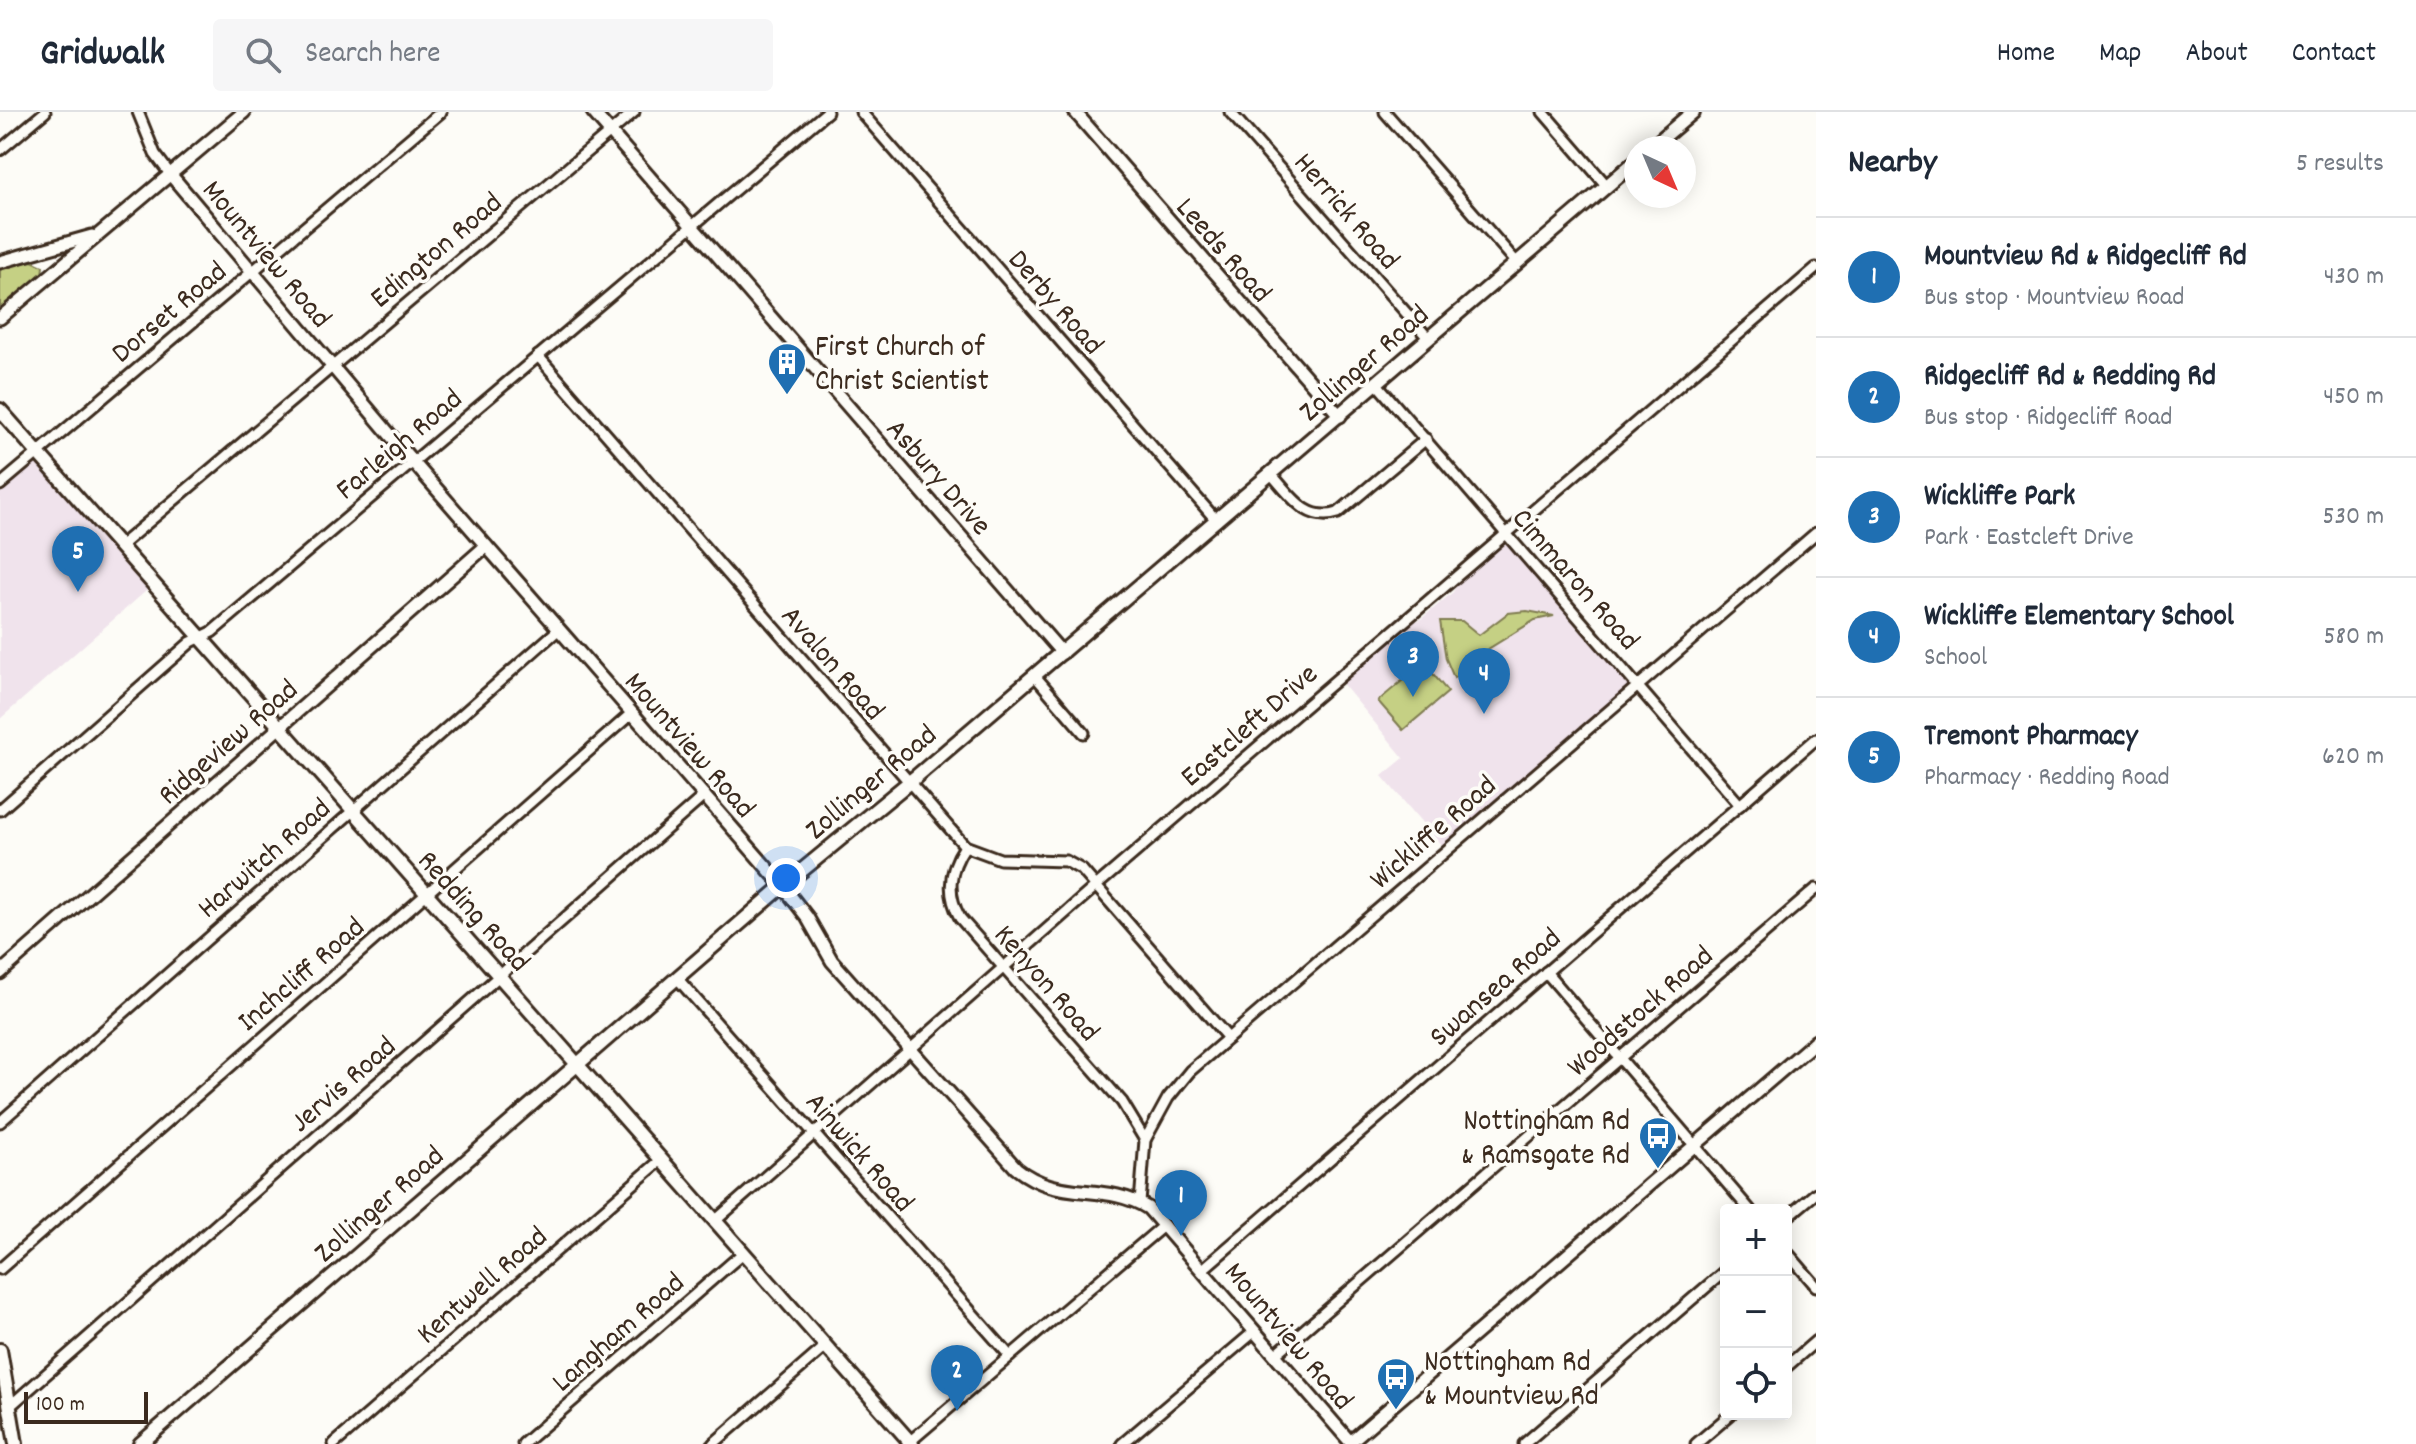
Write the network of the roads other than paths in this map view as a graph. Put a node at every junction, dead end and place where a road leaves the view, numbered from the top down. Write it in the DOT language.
graph roads {
  1 [pos="45,112"];
  2 [pos="138,112"];
  3 [pos="244,112"];
  4 [pos="441,112"];
  5 [pos="593,112"];
  6 [pos="634,112"];
  7 [pos="827,112"];
  8 [pos="861,112"];
  9 [pos="1075,112"];
  10 [pos="1230,112"];
  11 [pos="1385,112"];
  12 [pos="1543,112"];
  13 [pos="1693,112"];
  14 [pos="610,132"];
  15 [pos="1665,136"];
  16 [pos="0,150"];
  17 [pos="1624,171"];
  18 [pos="170,174"];
  19 [pos="1607,186"];
  20 [pos="691,227"];
  21 [pos="99,234"];
  22 [pos="0,262"];
  23 [pos="1517,263"];
  24 [pos="1816,268"];
  25 [pos="253,272"];
  26 [pos="0,318"];
  27 [pos="1429,339"];
  28 [pos="538,356"];
  29 [pos="333,366"];
  30 [pos="1377,384"];
  31 [pos="0,410"];
  32 [pos="1340,416"];
  33 [pos="1426,439"];
  34 [pos="38,453"];
  35 [pos="413,462"];
  36 [pos="1272,475"];
  37 [pos="0,485"];
  38 [pos="1217,521"];
  39 [pos="1507,533"];
  40 [pos="1816,533"];
  41 [pos="120,546"];
  42 [pos="486,546"];
  43 [pos="559,629"];
  44 [pos="201,637"];
  45 [pos="1062,653"];
  46 [pos="1035,676"];
  47 [pos="1638,685"];
  48 [pos="632,713"];
  49 [pos="280,727"];
  50 [pos="1084,733"];
  51 [pos="1816,739"];
  52 [pos="908,784"];
  53 [pos="705,795"];
  54 [pos="1740,805"];
  55 [pos="0,810"];
  56 [pos="353,811"];
  57 [pos="965,846"];
  58 [pos="783,886"];
  59 [pos="1096,886"];
  60 [pos="1816,889"];
  61 [pos="426,894"];
  62 [pos="1003,968"];
  63 [pos="1546,972"];
  64 [pos="0,973"];
  65 [pos="499,976"];
  66 [pos="677,978"];
  67 [pos="1228,1038"];
  68 [pos="1816,1041"];
  69 [pos="910,1049"];
  70 [pos="1620,1058"];
  71 [pos="578,1064"];
  72 [pos="0,1122"];
  73 [pos="814,1134"];
  74 [pos="1145,1140"];
  75 [pos="1695,1145"];
  76 [pos="661,1160"];
  77 [pos="1816,1193"];
  78 [pos="1140,1203"];
  79 [pos="1745,1204"];
  80 [pos="1792,1213"];
  81 [pos="715,1221"];
  82 [pos="1164,1225"];
  83 [pos="743,1253"];
  84 [pos="1792,1258"];
  85 [pos="0,1269"];
  86 [pos="1203,1269"];
  87 [pos="1720,1275"];
  88 [pos="1816,1286"];
  89 [pos="1255,1331"];
  90 [pos="1816,1341"];
  91 [pos="826,1346"];
  92 [pos="0,1350"];
  93 [pos="1276,1354"];
  94 [pos="1010,1356"];
  95 [pos="1792,1362"];
  96 [pos="10,1406"];
  97 [pos="1724,1420"];
  98 [pos="1346,1442"];
  99 [pos="910,1443"];
  100 [pos="16,1444"];
  101 [pos="140,1444"];
  102 [pos="334,1444"];
  103 [pos="523,1444"];
  104 [pos="713,1444"];
  105 [pos="1122,1444"];
  106 [pos="1524,1444"];
  107 [pos="1696,1444"];
  1 -- 16 [label="street"];
  2 -- 18 [label="street, Mountview Road"];
  3 -- 18 [label="street"];
  4 -- 25 [label="street, Dorset Road"];
  5 -- 14 [label="street, Asbury Drive"];
  6 -- 14 [label="street, Edington Road"];
  7 -- 20 [label="street, Farleigh Road"];
  8 -- 38 [label="street, Derby Road"];
  9 -- 32 [label="street, Leeds Road"];
  10 -- 27 [label="street, Herrick Road"];
  11 -- 23 [label="street"];
  12 -- 19 [label="street"];
  13 -- 15 [label="main road"];
  14 -- 20 [label="street, Asbury Drive"];
  14 -- 29 [label="street, Edington Road"];
  17 -- 19 [label="main road, Zollinger Road"];
  18 -- 21 [label="street"];
  18 -- 25 [label="street, Mountview Road"];
  19 -- 23 [label="main road, Zollinger Road"];
  20 -- 28 [label="street, Farleigh Road"];
  20 -- 45 [label="street, Asbury Drive"];
  21 -- 22 [label="street"];
  21 -- 26 [label="street"];
  23 -- 27 [label="main road, Zollinger Road"];
  24 -- 39 [label="street, Eastcleft Drive"];
  25 -- 29 [label="street, Mountview Road"];
  25 -- 34 [label="street, Dorset Road"];
  27 -- 30 [label="main road, Zollinger Road"];
  28 -- 35 [label="street, Farleigh Road"];
  28 -- 52 [label="street, Avalon Road"];
  29 -- 35 [label="street, Mountview Road"];
  29 -- 41 [label="street, Edington Road"];
  30 -- 32 [label="main road, Zollinger Road"];
  30 -- 33 [label="street, Cimmaron Road"];
  31 -- 34 [label="main road, Redding Road"];
  32 -- 36 [label="main road, Zollinger Road"];
  33 -- 36 [label="street"];
  33 -- 39 [label="street, Cimmaron Road"];
  34 -- 37 [label="street, Dorset Road"];
  34 -- 41 [label="main road, Redding Road"];
  35 -- 42 [label="street, Mountview Road"];
  35 -- 44 [label="street, Farleigh Road"];
  36 -- 38 [label="main road, Zollinger Road"];
  38 -- 45 [label="main road, Zollinger Road"];
  39 -- 47 [label="street, Cimmaron Road"];
  39 -- 59 [label="street, Eastcleft Drive"];
  40 -- 47 [label="street, Wickliffe Road"];
  41 -- 44 [label="main road, Redding Road"];
  42 -- 43 [label="street, Mountview Road"];
  42 -- 49 [label="street, Ridgeview Road"];
  43 -- 48 [label="street, Mountview Road"];
  43 -- 56 [label="street, Harwitch Road"];
  44 -- 49 [label="main road, Redding Road"];
  44 -- 55 [label="street, Farleigh Road"];
  45 -- 46 [label="main road, Zollinger Road"];
  46 -- 50 [label="street"];
  46 -- 52 [label="main road, Zollinger Road"];
  47 -- 54 [label="street, Cimmaron Road"];
  47 -- 67 [label="street, Wickliffe Road"];
  48 -- 53 [label="street, Mountview Road"];
  48 -- 61 [label="street, Inchcliff Road"];
  49 -- 56 [label="main road, Redding Road"];
  49 -- 64 [label="street, Ridgeview Road"];
  51 -- 54 [label="street, Swansea Road"];
  52 -- 57 [label="street, Avalon Road"];
  52 -- 58 [label="main road, Zollinger Road"];
  53 -- 58 [label="street, Mountview Road"];
  53 -- 65 [label="street, Jervis Road"];
  54 -- 63 [label="street, Swansea Road"];
  56 -- 61 [label="main road, Redding Road"];
  56 -- 72 [label="street, Harwitch Road"];
  57 -- 59 [label="street, Avalon Road"];
  57 -- 62 [label="street, Kenyon Road"];
  58 -- 66 [label="main road, Zollinger Road"];
  58 -- 69 [label="street, Mountview Road"];
  59 -- 62 [label="street, Eastcleft Drive"];
  59 -- 67 [label="street, Avalon Road"];
  60 -- 70 [label="street, Woodstock Road"];
  61 -- 65 [label="main road, Redding Road"];
  61 -- 85 [label="street, Inchcliff Road"];
  62 -- 69 [label="street, Eastcleft Drive"];
  62 -- 74 [label="street, Kenyon Road"];
  63 -- 70 [label="street"];
  63 -- 86 [label="street, Swansea Road"];
  65 -- 71 [label="main road, Redding Road"];
  65 -- 96 [label="street, Jervis Road"];
  66 -- 71 [label="main road, Zollinger Road"];
  66 -- 73 [label="street, Ainwick Road"];
  67 -- 74 [label="street, Wickliffe Road"];
  68 -- 75 [label="street"];
  69 -- 73 [label="street, Eastcleft Drive"];
  69 -- 78 [label="street, Mountview Road"];
  70 -- 75 [label="street"];
  70 -- 93 [label="street, Woodstock Road"];
  71 -- 76 [label="main road, Redding Road"];
  71 -- 101 [label="main road, Zollinger Road"];
  73 -- 81 [label="street, Eastcleft Drive"];
  73 -- 94 [label="street, Ainwick Road"];
  74 -- 78 [label="street, Wickliffe Road"];
  75 -- 79 [label="street"];
  75 -- 98 [label="street"];
  76 -- 81 [label="main road, Redding Road"];
  76 -- 102 [label="street, Kentwell Road"];
  77 -- 80 [label="street"];
  78 -- 82 [label="street, Mountview Road"];
  81 -- 83 [label="main road, Redding Road"];
  82 -- 86 [label="street, Mountview Road"];
  82 -- 94 [label="street"];
  83 -- 91 [label="main road, Redding Road"];
  83 -- 103 [label="street, Langham Road"];
  84 -- 88 [label="street"];
  86 -- 89 [label="street, Mountview Road"];
  87 -- 106 [label="street"];
  89 -- 93 [label="street, Mountview Road"];
  89 -- 105 [label="street"];
  90 -- 95 [label="street"];
  91 -- 99 [label="main road, Redding Road"];
  91 -- 104 [label="street"];
  92 -- 96 [label="main road"];
  93 -- 98 [label="street, Mountview Road"];
  94 -- 99 [label="street"];
  96 -- 100 [label="main road"];
  97 -- 107 [label="street"];
}
